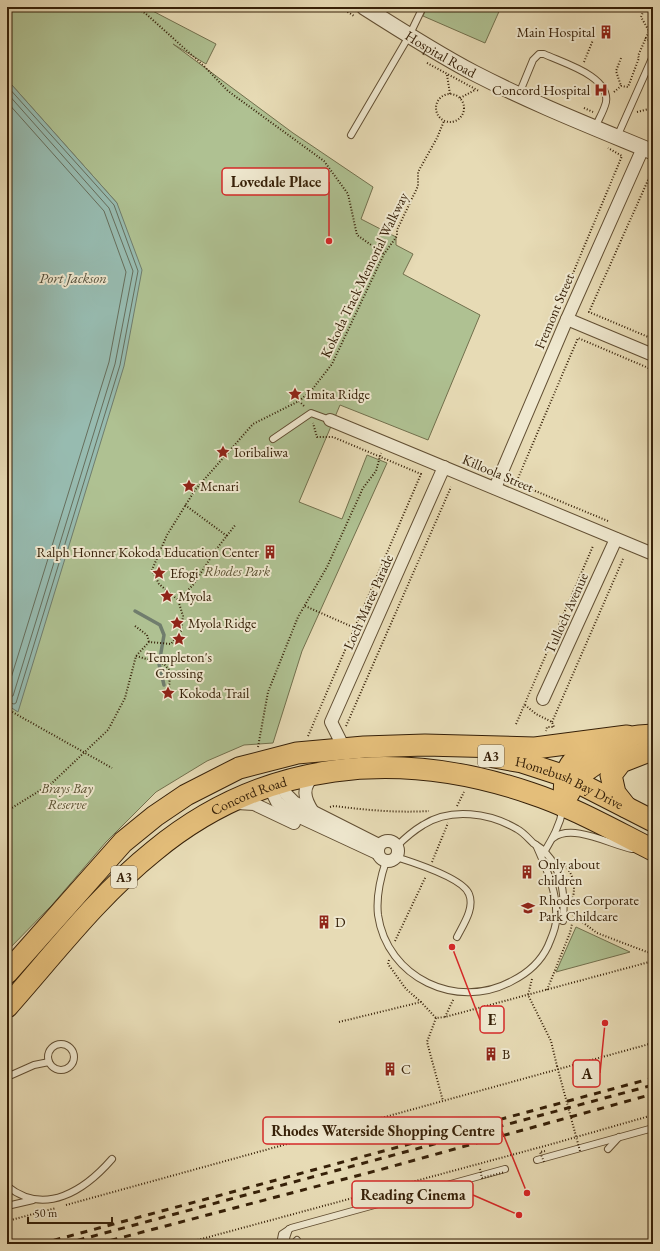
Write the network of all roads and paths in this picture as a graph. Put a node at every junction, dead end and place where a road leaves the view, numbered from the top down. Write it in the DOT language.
graph roads {
  1 [pos="133,7"];
  2 [pos="364,7"];
  3 [pos="423,7"];
  4 [pos="645,7"];
  5 [pos="409,36"];
  6 [pos="645,38"];
  7 [pos="653,42"];
  8 [pos="653,56"];
  9 [pos="620,58"];
  10 [pos="447,75"];
  11 [pos="621,86"];
  12 [pos="475,90"];
  13 [pos="612,93"];
  14 [pos="450,94"];
  15 [pos="518,95"];
  16 [pos="460,98"];
  17 [pos="653,108"];
  18 [pos="636,112"];
  19 [pos="444,121"];
  20 [pos="595,128"];
  21 [pos="351,135"];
  22 [pos="617,137"];
  23 [pos="648,150"];
  24 [pos="653,169"];
  25 [pos="384,254"];
  26 [pos="567,319"];
  27 [pos="653,339"];
  28 [pos="653,355"];
  29 [pos="653,370"];
  30 [pos="310,414"];
  31 [pos="330,420"];
  32 [pos="273,439"];
  33 [pos="384,442"];
  34 [pos="380,456"];
  35 [pos="444,466"];
  36 [pos="450,487"];
  37 [pos="496,488"];
  38 [pos="185,505"];
  39 [pos="610,522"];
  40 [pos="236,524"];
  41 [pos="227,536"];
  42 [pos="616,539"];
  43 [pos="593,546"];
  44 [pos="653,554"];
  45 [pos="623,559"];
  46 [pos="178,600"];
  47 [pos="304,606"];
  48 [pos="135,626"];
  49 [pos="355,628"];
  50 [pos="149,642"];
  51 [pos="136,656"];
  52 [pos="169,691"];
  53 [pos="544,699"];
  54 [pos="525,705"];
  55 [pos="7,709"];
  56 [pos="552,722"];
  57 [pos="516,724"];
  58 [pos="547,727"];
  59 [pos="653,734"];
  60 [pos="627,736"];
  61 [pos="307,740"];
  62 [pos="343,740"];
  63 [pos="434,745"];
  64 [pos="85,752"];
  65 [pos="649,752"];
  66 [pos="265,754"];
  67 [pos="112,768"];
  68 [pos="317,773"];
  69 [pos="570,778"];
  70 [pos="276,784"];
  71 [pos="467,788"];
  72 [pos="227,804"];
  73 [pos="446,807"];
  74 [pos="563,807"];
  75 [pos="626,807"];
  76 [pos="327,809"];
  77 [pos="7,811"];
  78 [pos="313,812"];
  79 [pos="448,816"];
  80 [pos="653,821"];
  81 [pos="340,835"];
  82 [pos="554,838"];
  83 [pos="653,850"];
  84 [pos="387,852"];
  85 [pos="543,854"];
  86 [pos="653,854"];
  87 [pos="429,870"];
  88 [pos="7,889"];
  89 [pos="7,912"];
  90 [pos="573,915"];
  91 [pos="563,921"];
  92 [pos="457,937"];
  93 [pos="391,950"];
  94 [pos="653,953"];
  95 [pos="535,966"];
  96 [pos="7,973"];
  97 [pos="456,992"];
  98 [pos="421,1002"];
  99 [pos="7,1007"];
  100 [pos="445,1017"];
  101 [pos="436,1018"];
  102 [pos="653,1043"];
  103 [pos="49,1062"];
  104 [pos="7,1077"];
  105 [pos="443,1101"];
  106 [pos="653,1115"];
  107 [pos="653,1128"];
  108 [pos="622,1135"];
  109 [pos="608,1149"];
  110 [pos="545,1151"];
  111 [pos="580,1151"];
  112 [pos="112,1159"];
  113 [pos="537,1160"];
  114 [pos="544,1162"];
  115 [pos="480,1169"];
  116 [pos="505,1170"];
  117 [pos="7,1186"];
  118 [pos="36,1200"];
  119 [pos="7,1206"];
  120 [pos="7,1221"];
  121 [pos="291,1228"];
  122 [pos="183,1244"];
  123 [pos="280,1244"];
  124 [pos="287,1244"];
  1 -- 25 [label="path"];
  2 -- 5 [label="street, Hospital Road"];
  3 -- 5 [label="lane"];
  4 -- 6 [label="path"];
  5 -- 15 [label="street, Hospital Road"];
  5 -- 21 [label="lane"];
  6 -- 7 [label="path"];
  6 -- 11 [label="path"];
  8 -- 22 [label="lane"];
  9 -- 11 [label="path"];
  10 -- 14 [label="path"];
  11 -- 13 [label="path"];
  12 -- 16 [label="path"];
  14 -- 16 [label="path"];
  14 -- 19 [label="path"];
  15 -- 20 [label="street, Hospital Road"];
  15 -- 20 [label="lane"];
  16 -- 19 [label="path"];
  17 -- 18 [label="path"];
  19 -- 25 [label="path, Kokoda Track Memorial Walkway"];
  20 -- 22 [label="street, Hospital Road"];
  22 -- 23 [label="street, Hospital Road"];
  23 -- 26 [label="street, Fremont Street"];
  24 -- 27 [label="path"];
  25 -- 38 [label="path, Kokoda Track Memorial Walkway"];
  26 -- 28 [label="street"];
  26 -- 37 [label="street, Fremont Street"];
  29 -- 39 [label="path"];
  30 -- 31 [label="lane"];
  30 -- 32 [label="lane"];
  30 -- 34 [label="path"];
  31 -- 33 [label="street, Killoola Street"];
  33 -- 34 [label="path"];
  33 -- 35 [label="street, Killoola Street"];
  34 -- 47 [label="path"];
  34 -- 49 [label="path"];
  35 -- 37 [label="street, Killoola Street"];
  35 -- 62 [label="street, Loch Maree Parade"];
  36 -- 62 [label="path"];
  37 -- 42 [label="street, Killoola Street"];
  38 -- 41 [label="path"];
  38 -- 46 [label="path, Kokoda Track Memorial Walkway"];
  40 -- 41 [label="path"];
  41 -- 46 [label="path"];
  42 -- 44 [label="street, Killoola Street"];
  42 -- 53 [label="street, Tulloch Avenue"];
  43 -- 54 [label="path"];
  45 -- 56 [label="path"];
  46 -- 50 [label="path"];
  47 -- 49 [label="path"];
  47 -- 66 [label="path"];
  48 -- 50 [label="path"];
  49 -- 61 [label="path"];
  50 -- 51 [label="path"];
  51 -- 52 [label="path"];
  51 -- 64 [label="path"];
  54 -- 56 [label="path"];
  54 -- 57 [label="path"];
  55 -- 64 [label="path"];
  56 -- 58 [label="path"];
  59 -- 60 [label="main road"];
  60 -- 63 [label="highway"];
  60 -- 69 [label="main road"];
  62 -- 63 [label="highway, Concord Road / A3"];
  62 -- 66 [label="highway, Concord Road / A3"];
  63 -- 69 [label="highway, Homebush Bay Drive / A3"];
  64 -- 67 [label="path"];
  64 -- 77 [label="path"];
  65 -- 69 [label="main road"];
  65 -- 75 [label="highway"];
  66 -- 70 [label="highway"];
  66 -- 96 [label="highway, Concord Road / A3"];
  68 -- 70 [label="highway, Concord Road / A3"];
  68 -- 74 [label="highway, Concord Road / A3"];
  68 -- 78 [label="street"];
  69 -- 74 [label="main road"];
  69 -- 75 [label="highway, Homebush Bay Drive / A3"];
  70 -- 72 [label="highway, Concord Road / A3"];
  70 -- 78 [label="street"];
  70 -- 81 [label="street"];
  71 -- 73 [label="path"];
  72 -- 81 [label="street"];
  72 -- 99 [label="highway, Concord Road / A3"];
  73 -- 76 [label="path"];
  73 -- 79 [label="path"];
  74 -- 82 [label="lane"];
  74 -- 83 [label="highway, Homebush Bay Drive / A3"];
  75 -- 80 [label="highway, Homebush Bay Drive / A3"];
  78 -- 84 [label="street"];
  79 -- 84 [label="lane"];
  79 -- 85 [label="lane"];
  79 -- 87 [label="path"];
  81 -- 84 [label="street"];
  82 -- 85 [label="lane"];
  82 -- 86 [label="lane"];
  84 -- 87 [label="lane"];
  84 -- 93 [label="lane"];
  85 -- 91 [label="lane"];
  85 -- 95 [label="lane"];
  87 -- 92 [label="lane"];
  87 -- 93 [label="path"];
  88 -- 89 [label="path"];
  90 -- 94 [label="path"];
  93 -- 97 [label="lane"];
  93 -- 98 [label="path"];
  95 -- 97 [label="lane"];
  95 -- 111 [label="path, bridge"];
  97 -- 100 [label="path"];
  101 -- 105 [label="path"];
  102 -- 105 [label="path"];
  103 -- 103 [label="lane"];
  103 -- 104 [label="lane"];
  105 -- 120 [label="path"];
  106 -- 122 [label="path"];
  107 -- 108 [label="lane"];
  108 -- 109 [label="lane"];
  108 -- 113 [label="lane"];
  110 -- 114 [label="path, bridge"];
  112 -- 118 [label="lane"];
  115 -- 116 [label="path, bridge"];
  116 -- 121 [label="lane"];
  117 -- 118 [label="lane"];
  118 -- 119 [label="lane"];
  121 -- 123 [label="lane"];
  121 -- 124 [label="lane"];
}
